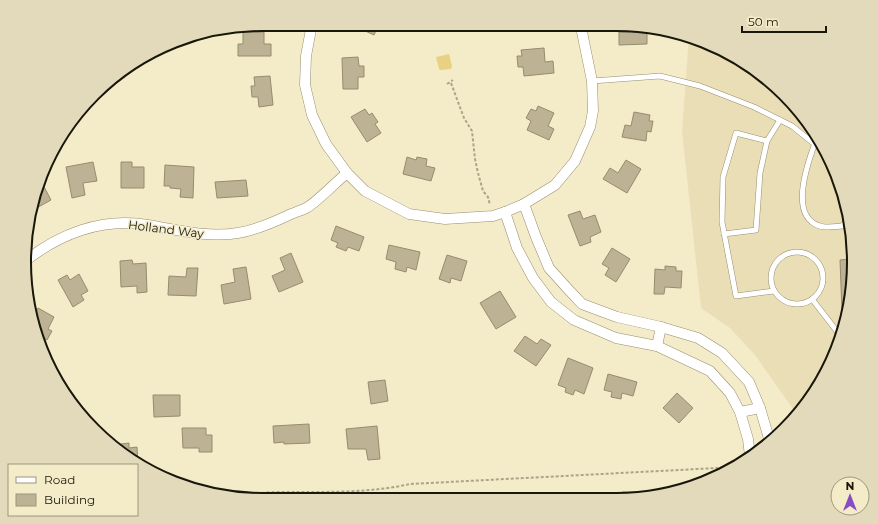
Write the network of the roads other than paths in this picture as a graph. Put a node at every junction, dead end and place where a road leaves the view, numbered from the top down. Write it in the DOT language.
graph roads {
  1 [pos="311,31"];
  2 [pos="582,31"];
  3 [pos="592,81"];
  4 [pos="780,120"];
  5 [pos="766,141"];
  6 [pos="812,141"];
  7 [pos="814,145"];
  8 [pos="347,173"];
  9 [pos="524,204"];
  10 [pos="505,212"];
  11 [pos="844,224"];
  12 [pos="724,234"];
  13 [pos="31,256"];
  14 [pos="549,268"];
  15 [pos="533,278"];
  16 [pos="774,291"];
  17 [pos="812,299"];
  18 [pos="582,304"];
  19 [pos="574,320"];
  20 [pos="661,327"];
  21 [pos="836,331"];
  22 [pos="657,346"];
  23 [pos="760,408"];
  24 [pos="740,412"];
  25 [pos="768,436"];
  26 [pos="749,450"];
  1 -- 8 [label="street"];
  2 -- 3 [label="street"];
  3 -- 4 [label="lane"];
  3 -- 9 [label="street"];
  4 -- 5 [label="lane"];
  4 -- 6 [label="lane"];
  5 -- 12 [label="lane"];
  5 -- 12 [label="lane"];
  7 -- 11 [label="lane"];
  8 -- 10 [label="street"];
  8 -- 13 [label="street, Holland Way"];
  9 -- 10 [label="street"];
  9 -- 14 [label="street"];
  10 -- 15 [label="street"];
  12 -- 16 [label="lane"];
  14 -- 15 [label="street"];
  14 -- 18 [label="street"];
  15 -- 19 [label="street"];
  16 -- 17 [label="lane"];
  16 -- 17 [label="lane"];
  17 -- 21 [label="lane"];
  18 -- 19 [label="street"];
  18 -- 20 [label="street"];
  19 -- 22 [label="street"];
  20 -- 22 [label="street"];
  20 -- 23 [label="street"];
  22 -- 24 [label="street"];
  23 -- 24 [label="street"];
  23 -- 25 [label="street"];
  24 -- 26 [label="street"];
}
